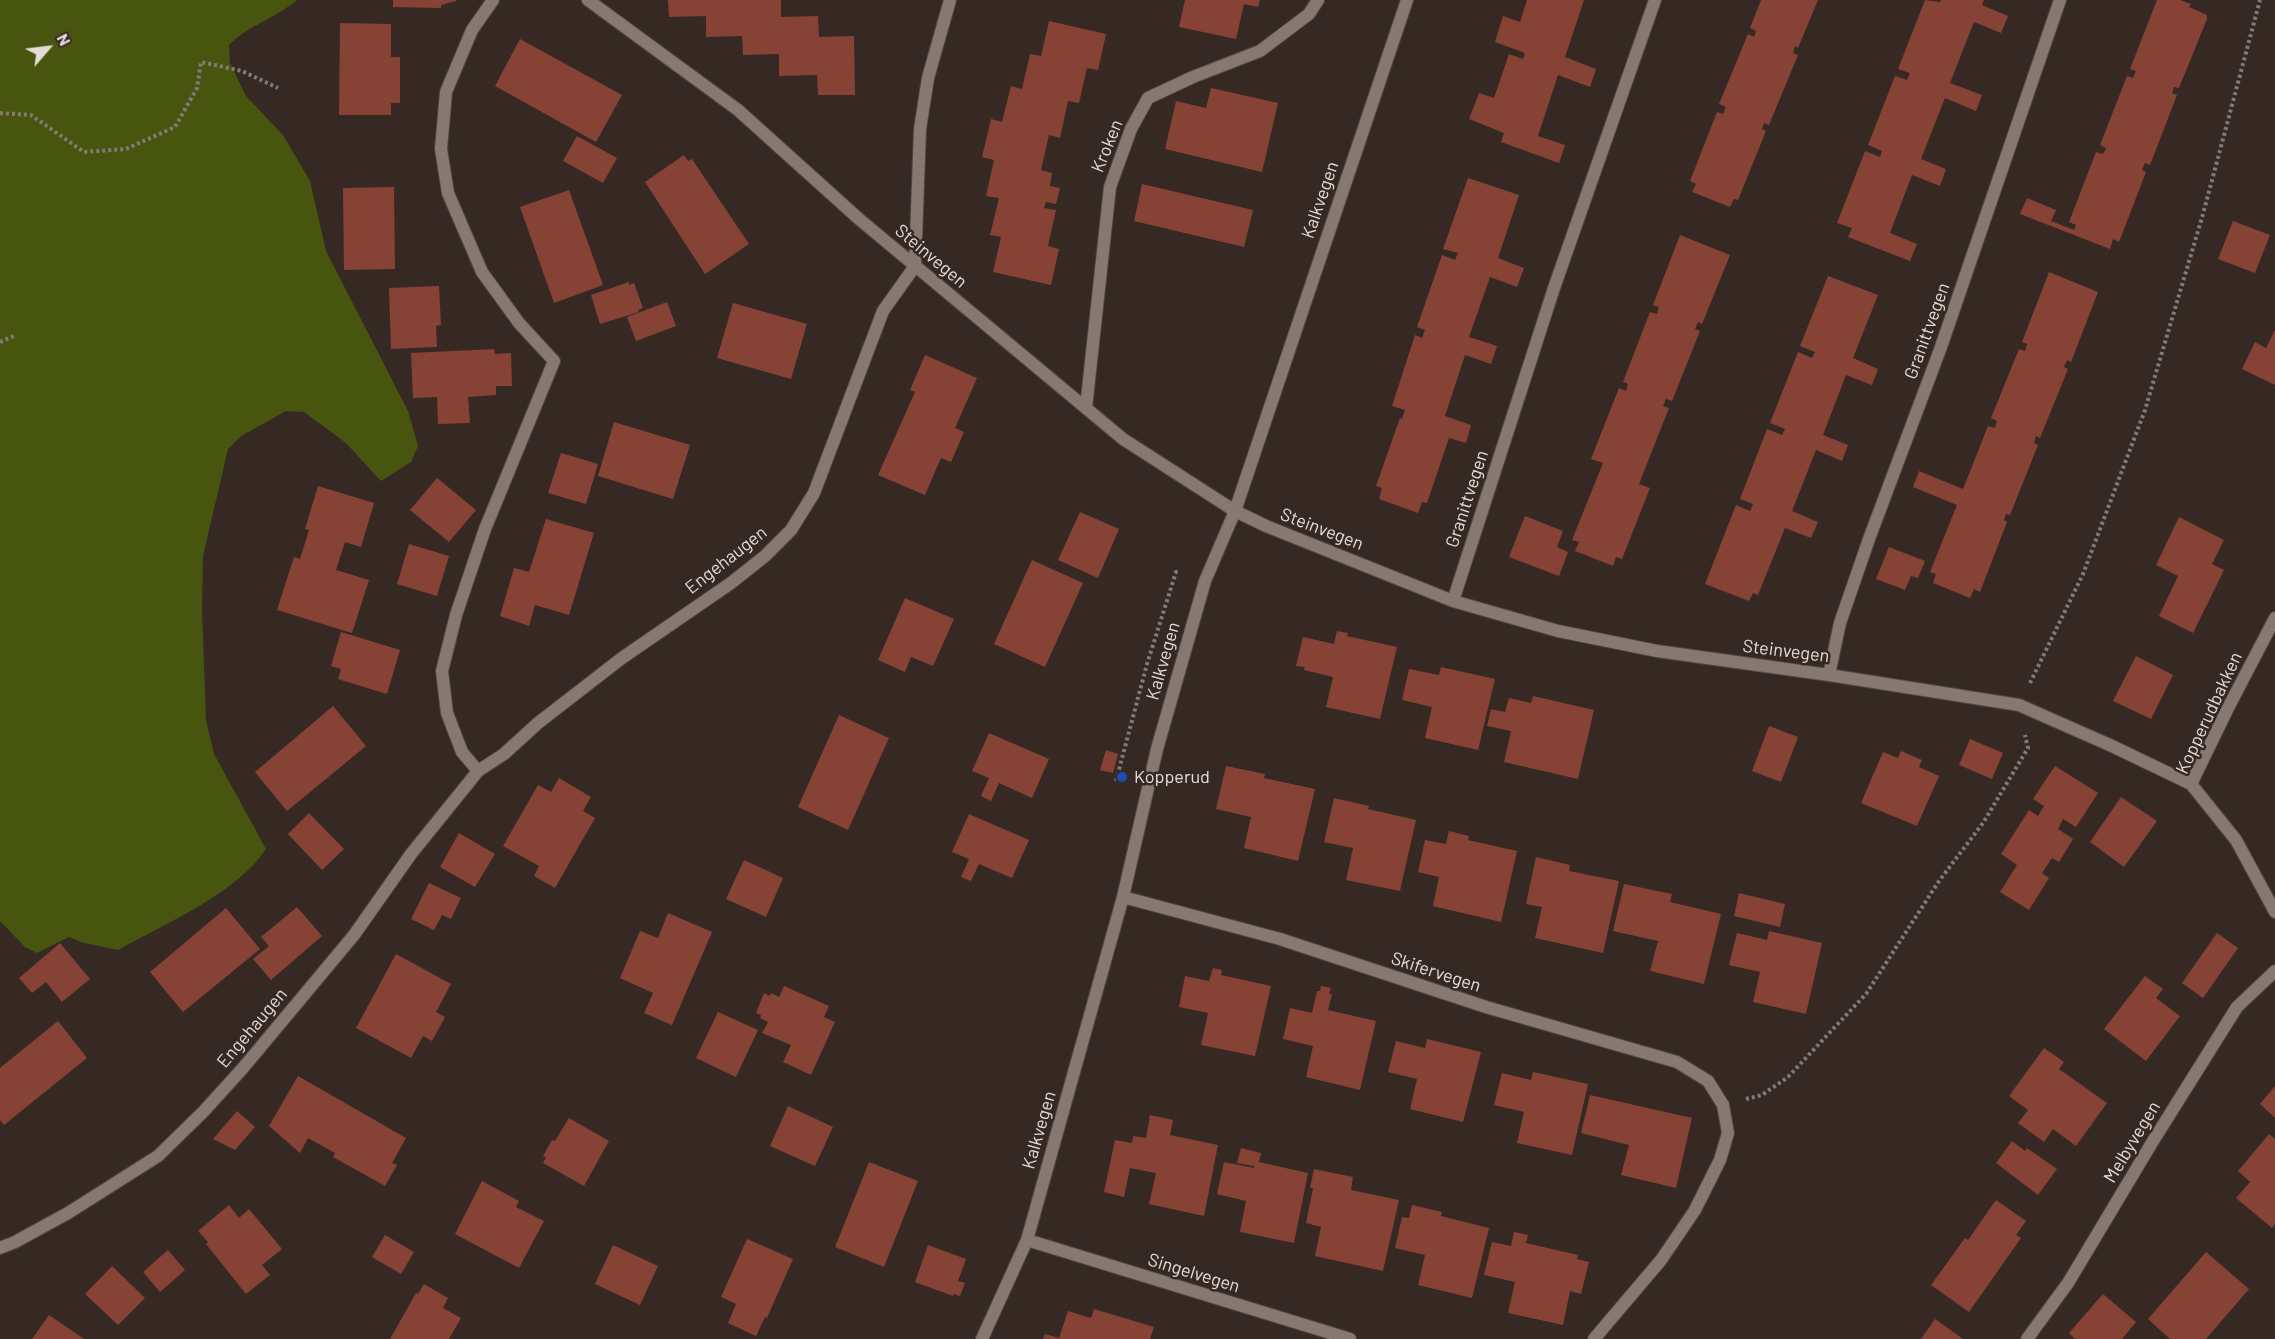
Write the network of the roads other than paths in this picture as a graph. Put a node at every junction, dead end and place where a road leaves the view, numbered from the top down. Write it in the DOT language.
graph roads {
  1 [pos="493,0"];
  2 [pos="588,0"];
  3 [pos="950,0"];
  4 [pos="1318,0"];
  5 [pos="1407,0"];
  6 [pos="1655,0"];
  7 [pos="2061,0"];
  8 [pos="915,266"];
  9 [pos="1086,408"];
  10 [pos="1235,511"];
  11 [pos="1453,601"];
  12 [pos="2275,618"];
  13 [pos="1829,675"];
  14 [pos="478,771"];
  15 [pos="2191,784"];
  16 [pos="1123,897"];
  17 [pos="2275,912"];
  18 [pos="2275,971"];
  19 [pos="1027,1240"];
  20 [pos="0,1248"];
  21 [pos="982,1339"];
  22 [pos="1350,1339"];
  23 [pos="1594,1339"];
  24 [pos="2027,1339"];
  1 -- 14 [label="street"];
  2 -- 8 [label="street, Steinvegen"];
  3 -- 8 [label="street"];
  4 -- 9 [label="street, Kroken"];
  5 -- 10 [label="street, Kalkvegen"];
  6 -- 11 [label="street, Granittvegen"];
  7 -- 13 [label="street, Granittvegen"];
  8 -- 9 [label="street, Steinvegen"];
  8 -- 14 [label="street, Engehaugen"];
  9 -- 10 [label="street, Steinvegen"];
  10 -- 11 [label="street, Steinvegen"];
  10 -- 16 [label="street, Kalkvegen"];
  11 -- 13 [label="street, Steinvegen"];
  12 -- 15 [label="street, Kopperudbakken"];
  13 -- 15 [label="street, Steinvegen"];
  14 -- 20 [label="street, Engehaugen"];
  15 -- 17 [label="street, Kopperudbakken"];
  16 -- 19 [label="street, Kalkvegen"];
  16 -- 23 [label="street, Skifervegen"];
  18 -- 24 [label="street, Melbyvegen"];
  19 -- 21 [label="street, Kalkvegen"];
  19 -- 22 [label="street, Singelvegen"];
}
